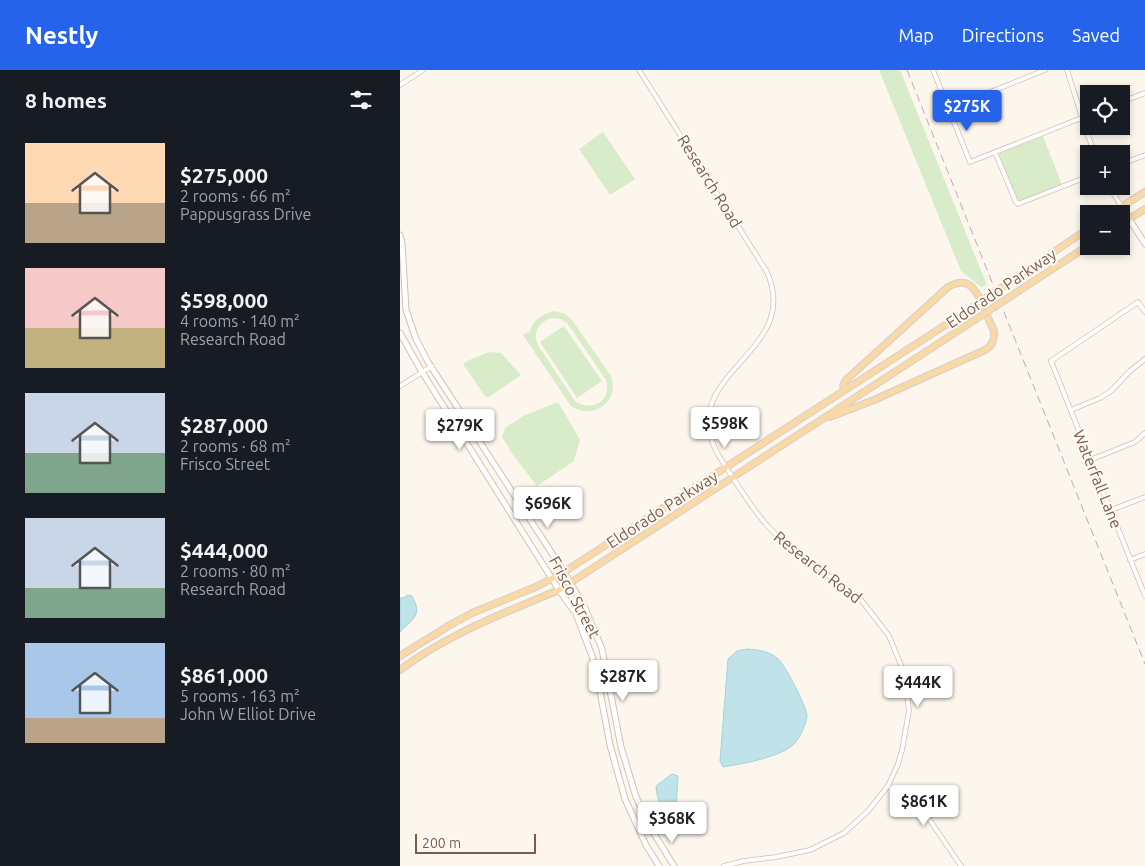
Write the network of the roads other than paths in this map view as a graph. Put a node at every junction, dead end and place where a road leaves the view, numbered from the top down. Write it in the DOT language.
graph roads {
  1 [pos="423,70"];
  2 [pos="639,70"];
  3 [pos="933,70"];
  4 [pos="1045,70"];
  5 [pos="1067,70"];
  6 [pos="400,85"];
  7 [pos="1145,93"];
  8 [pos="1130,99"];
  9 [pos="948,108"];
  10 [pos="1080,112"];
  11 [pos="1080,119"];
  12 [pos="996,152"];
  13 [pos="1145,155"];
  14 [pos="1130,161"];
  15 [pos="1080,180"];
  16 [pos="1145,192"];
  17 [pos="1123,205"];
  18 [pos="1145,209"];
  19 [pos="1130,218"];
  20 [pos="1130,221"];
  21 [pos="1080,234"];
  22 [pos="400,235"];
  23 [pos="1145,244"];
  24 [pos="1080,251"];
  25 [pos="401,265"];
  26 [pos="1145,312"];
  27 [pos="400,333"];
  28 [pos="1145,358"];
  29 [pos="432,366"];
  30 [pos="422,372"];
  31 [pos="400,386"];
  32 [pos="845,390"];
  33 [pos="1070,410"];
  34 [pos="815,423"];
  35 [pos="1145,433"];
  36 [pos="486,452"];
  37 [pos="476,458"];
  38 [pos="1090,460"];
  39 [pos="726,468"];
  40 [pos="733,477"];
  41 [pos="1145,497"];
  42 [pos="1111,510"];
  43 [pos="647,518"];
  44 [pos="653,528"];
  45 [pos="1145,554"];
  46 [pos="1130,560"];
  47 [pos="564,572"];
  48 [pos="552,579"];
  49 [pos="570,583"];
  50 [pos="559,590"];
  51 [pos="1145,596"];
  52 [pos="472,613"];
  53 [pos="476,625"];
  54 [pos="400,656"];
  55 [pos="400,670"];
  56 [pos="888,786"];
  57 [pos="636,797"];
  58 [pos="625,799"];
  59 [pos="659,866"];
  60 [pos="674,866"];
  61 [pos="724,866"];
  62 [pos="961,866"];
  1 -- 6 [label="street"];
  2 -- 39 [label="street, Research Road"];
  3 -- 9 [label="street"];
  4 -- 9 [label="street"];
  5 -- 10 [label="street"];
  7 -- 8 [label="street"];
  9 -- 12 [label="street"];
  11 -- 12 [label="street"];
  12 -- 15 [label="street"];
  13 -- 14 [label="street"];
  16 -- 17 [label="main road"];
  18 -- 19 [label="main road"];
  20 -- 23 [label="street"];
  21 -- 32 [label="main road, Eldorado Parkway, bridge"];
  22 -- 25 [label="street, Frisco Street"];
  24 -- 34 [label="main road, Eldorado Parkway, bridge"];
  25 -- 29 [label="street, Frisco Street"];
  26 -- 33 [label="street, Waterfall Lane"];
  27 -- 30 [label="street, Frisco Street"];
  28 -- 33 [label="street"];
  29 -- 30 [label="street"];
  29 -- 36 [label="street, Frisco Street"];
  30 -- 31 [label="street"];
  30 -- 37 [label="street, Frisco Street"];
  32 -- 34 [label="main road"];
  32 -- 39 [label="main road, Eldorado Parkway"];
  33 -- 38 [label="street, Waterfall Lane"];
  34 -- 40 [label="main road, Eldorado Parkway"];
  35 -- 38 [label="street"];
  36 -- 37 [label="street"];
  36 -- 47 [label="street, Frisco Street"];
  37 -- 48 [label="street, Frisco Street"];
  38 -- 42 [label="street, Waterfall Lane"];
  39 -- 40 [label="street, Research Road"];
  39 -- 43 [label="main road, Eldorado Parkway"];
  40 -- 44 [label="main road, Eldorado Parkway"];
  40 -- 56 [label="street, Research Road"];
  41 -- 42 [label="street"];
  42 -- 46 [label="street, Waterfall Lane"];
  43 -- 44 [label="main road"];
  43 -- 47 [label="main road, Eldorado Parkway"];
  44 -- 49 [label="main road, Eldorado Parkway"];
  45 -- 46 [label="street"];
  46 -- 51 [label="street, Waterfall Lane"];
  47 -- 48 [label="main road, Eldorado Parkway"];
  47 -- 49 [label="street, Frisco Street"];
  48 -- 50 [label="street, Frisco Street"];
  48 -- 52 [label="main road, Eldorado Parkway"];
  49 -- 50 [label="main road, Eldorado Parkway"];
  49 -- 57 [label="street, Frisco Street"];
  50 -- 53 [label="main road, Eldorado Parkway"];
  50 -- 58 [label="street, Frisco Street"];
  52 -- 53 [label="main road"];
  52 -- 54 [label="main road, Eldorado Parkway"];
  53 -- 55 [label="main road, Eldorado Parkway"];
  56 -- 61 [label="street, Research Road"];
  56 -- 62 [label="street"];
  57 -- 58 [label="street"];
  57 -- 60 [label="street, Frisco Street"];
  58 -- 59 [label="street, Frisco Street"];
}
